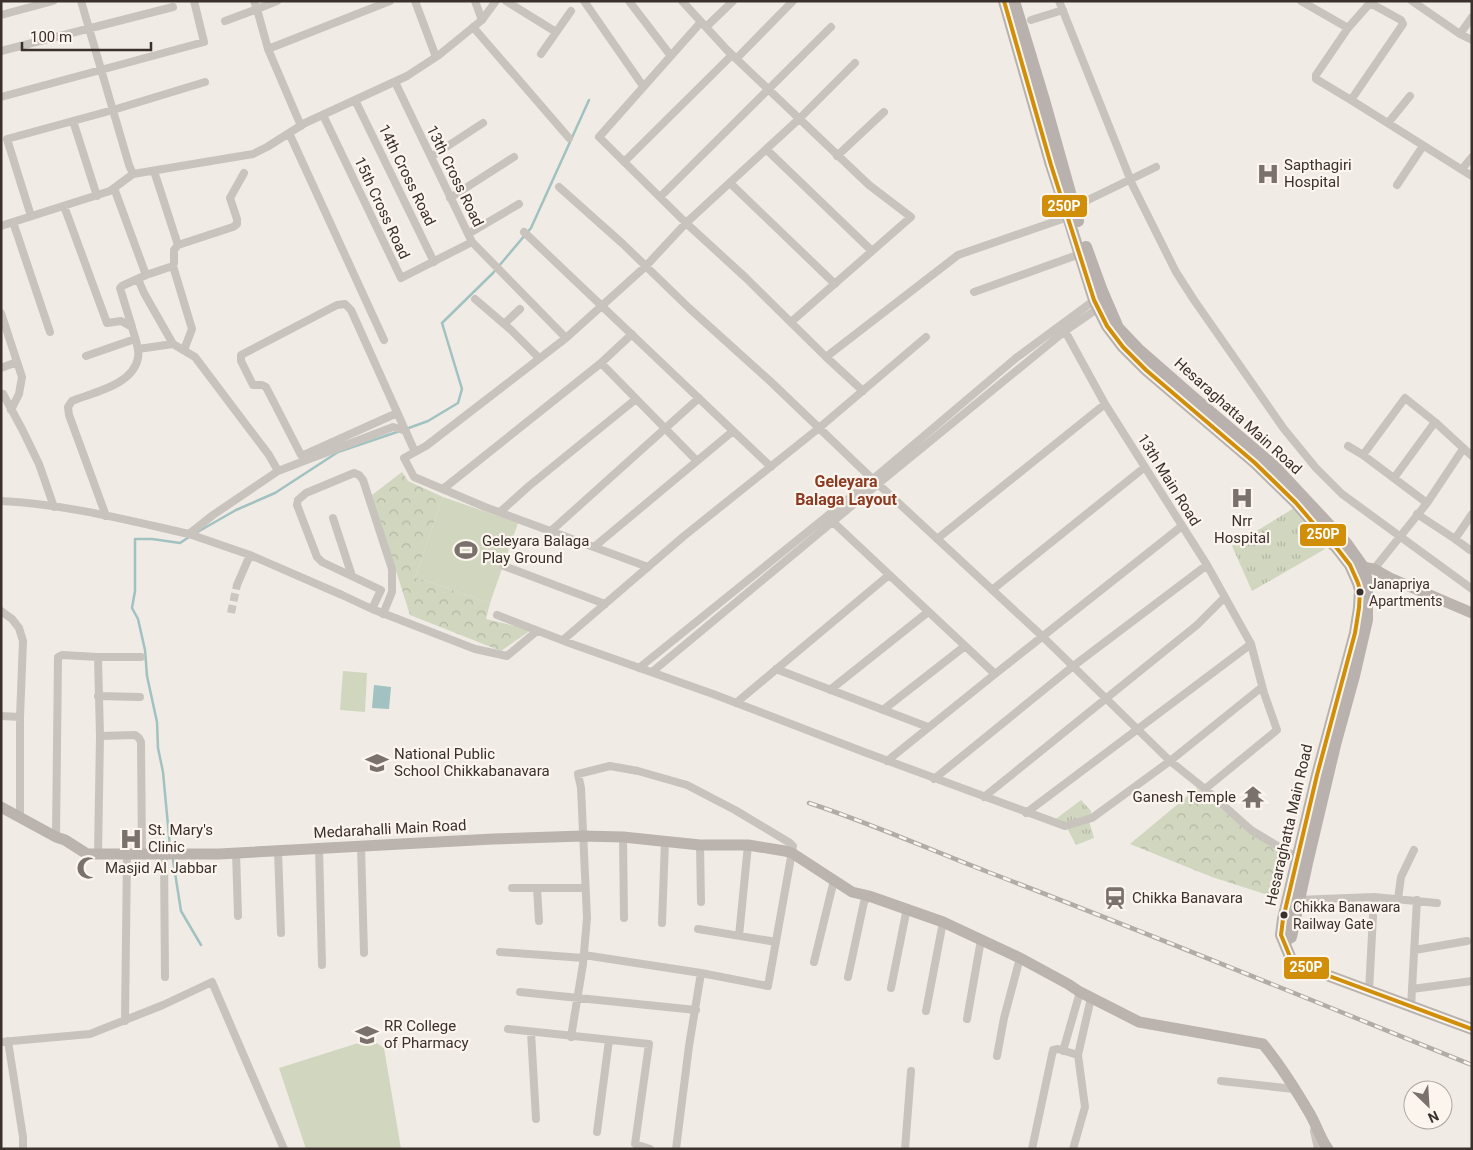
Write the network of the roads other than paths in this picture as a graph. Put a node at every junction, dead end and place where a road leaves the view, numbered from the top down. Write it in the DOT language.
graph roads {
  1 [pos="53,1"];
  2 [pos="81,1"];
  3 [pos="194,1"];
  4 [pos="277,1"];
  5 [pos="390,1"];
  6 [pos="415,1"];
  7 [pos="475,1"];
  8 [pos="496,1"];
  9 [pos="506,1"];
  10 [pos="584,1"];
  11 [pos="629,1"];
  12 [pos="682,1"];
  13 [pos="733,1"];
  14 [pos="794,1"];
  15 [pos="1004,1"];
  16 [pos="1014,1"];
  17 [pos="1060,1"];
  18 [pos="1301,1"];
  19 [pos="1418,3"];
  20 [pos="27,4"];
  21 [pos="256,5"];
  22 [pos="173,7"];
  23 [pos="1063,10"];
  24 [pos="571,11"];
  25 [pos="1,15"];
  26 [pos="1472,17"];
  27 [pos="482,20"];
  28 [pos="1031,20"];
  29 [pos="225,21"];
  30 [pos="704,25"];
  31 [pos="473,27"];
  32 [pos="831,27"];
  33 [pos="1348,28"];
  34 [pos="89,29"];
  35 [pos="556,32"];
  36 [pos="1460,34"];
  37 [pos="1472,40"];
  38 [pos="268,49"];
  39 [pos="1,51"];
  40 [pos="541,54"];
  41 [pos="671,56"];
  42 [pos="436,57"];
  43 [pos="734,57"];
  44 [pos="856,64"];
  45 [pos="101,70"];
  46 [pos="205,82"];
  47 [pos="395,82"];
  48 [pos="643,86"];
  49 [pos="768,89"];
  50 [pos="1410,96"];
  51 [pos="1,97"];
  52 [pos="355,100"];
  53 [pos="1351,100"];
  54 [pos="113,110"];
  55 [pos="884,112"];
  56 [pos="323,115"];
  57 [pos="799,119"];
  58 [pos="73,121"];
  59 [pos="483,123"];
  60 [pos="1388,124"];
  61 [pos="301,126"];
  62 [pos="289,133"];
  63 [pos="569,138"];
  64 [pos="1423,146"];
  65 [pos="767,150"];
  66 [pos="837,156"];
  67 [pos="431,157"];
  68 [pos="514,157"];
  69 [pos="1472,157"];
  70 [pos="624,162"];
  71 [pos="1156,167"];
  72 [pos="1462,169"];
  73 [pos="154,171"];
  74 [pos="244,173"];
  75 [pos="134,174"];
  76 [pos="1472,176"];
  77 [pos="1131,180"];
  78 [pos="730,183"];
  79 [pos="1397,185"];
  80 [pos="559,187"];
  81 [pos="114,188"];
  82 [pos="97,196"];
  83 [pos="660,197"];
  84 [pos="450,198"];
  85 [pos="1088,200"];
  86 [pos="518,204"];
  87 [pos="64,206"];
  88 [pos="31,216"];
  89 [pos="1068,217"];
  90 [pos="13,222"];
  91 [pos="686,223"];
  92 [pos="1,226"];
  93 [pos="524,232"];
  94 [pos="468,234"];
  95 [pos="472,242"];
  96 [pos="178,246"];
  97 [pos="872,251"];
  98 [pos="1080,254"];
  99 [pos="434,262"];
  100 [pos="172,266"];
  101 [pos="646,266"];
  102 [pos="146,276"];
  103 [pos="138,279"];
  104 [pos="835,284"];
  105 [pos="974,292"];
  106 [pos="474,299"];
  107 [pos="1101,302"];
  108 [pos="602,306"];
  109 [pos="520,308"];
  110 [pos="1,314"];
  111 [pos="791,322"];
  112 [pos="3,324"];
  113 [pos="504,324"];
  114 [pos="132,327"];
  115 [pos="1065,331"];
  116 [pos="50,332"];
  117 [pos="632,334"];
  118 [pos="926,337"];
  119 [pos="566,338"];
  120 [pos="135,339"];
  121 [pos="384,340"];
  122 [pos="173,344"];
  123 [pos="138,349"];
  124 [pos="184,350"];
  125 [pos="86,356"];
  126 [pos="826,357"];
  127 [pos="539,358"];
  128 [pos="17,362"];
  129 [pos="601,363"];
  130 [pos="2,368"];
  131 [pos="863,390"];
  132 [pos="3,394"];
  133 [pos="699,398"];
  134 [pos="636,399"];
  135 [pos="1105,404"];
  136 [pos="11,410"];
  137 [pos="397,413"];
  138 [pos="1435,422"];
  139 [pos="665,428"];
  140 [pos="819,428"];
  141 [pos="406,431"];
  142 [pos="734,431"];
  143 [pos="1348,446"];
  144 [pos="1464,449"];
  145 [pos="415,452"];
  146 [pos="1363,455"];
  147 [pos="1472,456"];
  148 [pos="697,462"];
  149 [pos="771,467"];
  150 [pos="1145,467"];
  151 [pos="278,471"];
  152 [pos="1394,478"];
  153 [pos="875,482"];
  154 [pos="443,489"];
  155 [pos="1,501"];
  156 [pos="1427,502"];
  157 [pos="54,507"];
  158 [pos="500,512"];
  159 [pos="1417,514"];
  160 [pos="1472,514"];
  161 [pos="106,516"];
  162 [pos="334,518"];
  163 [pos="833,522"];
  164 [pos="1182,526"];
  165 [pos="551,531"];
  166 [pos="189,534"];
  167 [pos="1400,536"];
  168 [pos="937,539"];
  169 [pos="1455,539"];
  170 [pos="594,547"];
  171 [pos="1470,550"];
  172 [pos="250,555"];
  173 [pos="1206,565"];
  174 [pos="1350,565"];
  175 [pos="504,566"];
  176 [pos="648,567"];
  177 [pos="1369,568"];
  178 [pos="889,575"];
  179 [pos="352,576"];
  180 [pos="1390,578"];
  181 [pos="1363,582"];
  182 [pos="237,585"];
  183 [pos="1472,589"];
  184 [pos="381,590"];
  185 [pos="992,590"];
  186 [pos="392,592"];
  187 [pos="1225,597"];
  188 [pos="605,604"];
  189 [pos="372,609"];
  190 [pos="1471,610"];
  191 [pos="1,611"];
  192 [pos="928,612"];
  193 [pos="383,614"];
  194 [pos="497,615"];
  195 [pos="537,630"];
  196 [pos="1042,636"];
  197 [pos="563,640"];
  198 [pos="1251,644"];
  199 [pos="965,646"];
  200 [pos="141,657"];
  201 [pos="98,658"];
  202 [pos="1072,667"];
  203 [pos="639,668"];
  204 [pos="776,669"];
  205 [pos="652,672"];
  206 [pos="994,674"];
  207 [pos="1262,687"];
  208 [pos="830,690"];
  209 [pos="98,696"];
  210 [pos="140,697"];
  211 [pos="1105,698"];
  212 [pos="736,703"];
  213 [pos="883,710"];
  214 [pos="1,716"];
  215 [pos="20,717"];
  216 [pos="928,728"];
  217 [pos="1136,729"];
  218 [pos="100,736"];
  219 [pos="887,761"];
  220 [pos="1170,761"];
  221 [pos="934,779"];
  222 [pos="1205,789"];
  223 [pos="984,797"];
  224 [pos="1,807"];
  225 [pos="1026,812"];
  226 [pos="20,817"];
  227 [pos="582,836"];
  228 [pos="56,837"];
  229 [pos="623,837"];
  230 [pos="665,842"];
  231 [pos="700,845"];
  232 [pos="748,845"];
  233 [pos="362,846"];
  234 [pos="319,848"];
  235 [pos="1414,850"];
  236 [pos="278,851"];
  237 [pos="236,852"];
  238 [pos="792,853"];
  239 [pos="98,854"];
  240 [pos="127,854"];
  241 [pos="142,854"];
  242 [pos="164,854"];
  243 [pos="1302,860"];
  244 [pos="834,880"];
  245 [pos="512,888"];
  246 [pos="537,888"];
  247 [pos="585,888"];
  248 [pos="869,896"];
  249 [pos="1374,897"];
  250 [pos="1398,899"];
  251 [pos="1293,900"];
  252 [pos="1417,900"];
  253 [pos="701,902"];
  254 [pos="1437,903"];
  255 [pos="907,908"];
  256 [pos="238,916"];
  257 [pos="624,918"];
  258 [pos="539,921"];
  259 [pos="943,922"];
  260 [pos="662,924"];
  261 [pos="698,929"];
  262 [pos="281,933"];
  263 [pos="739,936"];
  264 [pos="981,940"];
  265 [pos="1467,941"];
  266 [pos="776,942"];
  267 [pos="1415,950"];
  268 [pos="500,952"];
  269 [pos="364,953"];
  270 [pos="584,956"];
  271 [pos="1020,958"];
  272 [pos="814,962"];
  273 [pos="322,965"];
  274 [pos="701,973"];
  275 [pos="848,977"];
  276 [pos="165,978"];
  277 [pos="1472,981"];
  278 [pos="891,988"];
  279 [pos="1412,989"];
  280 [pos="1369,991"];
  281 [pos="520,992"];
  282 [pos="1080,992"];
  283 [pos="578,998"];
  284 [pos="1092,998"];
  285 [pos="1412,1006"];
  286 [pos="696,1010"];
  287 [pos="926,1011"];
  288 [pos="967,1019"];
  289 [pos="125,1021"];
  290 [pos="508,1029"];
  291 [pos="1472,1029"];
  292 [pos="531,1032"];
  293 [pos="571,1036"];
  294 [pos="609,1040"];
  295 [pos="5,1041"];
  296 [pos="1064,1051"];
  297 [pos="1078,1055"];
  298 [pos="997,1056"];
  299 [pos="911,1071"];
  300 [pos="1221,1081"];
  301 [pos="1294,1089"];
  302 [pos="1311,1116"];
  303 [pos="536,1119"];
  304 [pos="597,1132"];
  305 [pos="23,1149"];
  306 [pos="284,1149"];
  307 [pos="650,1149"];
  308 [pos="676,1149"];
  309 [pos="905,1149"];
  310 [pos="1032,1149"];
  311 [pos="1073,1149"];
  312 [pos="1318,1149"];
  313 [pos="1328,1149"];
  1 -- 20 [label="street"];
  2 -- 34 [label="street"];
  3 -- 45 [label="street"];
  4 -- 21 [label="street"];
  5 -- 38 [label="street"];
  6 -- 42 [label="street"];
  7 -- 27 [label="street"];
  8 -- 27 [label="street"];
  9 -- 35 [label="street"];
  10 -- 48 [label="street"];
  11 -- 41 [label="street"];
  12 -- 30 [label="street"];
  13 -- 30 [label="street"];
  14 -- 43 [label="street"];
  15 -- 89 [label="main road, Hesaraghatta Main Road"];
  16 -- 107 [label="main road, Hesaraghatta Main Road"];
  17 -- 23 [label="street"];
  18 -- 33 [label="street"];
  19 -- 36 [label="street"];
  20 -- 25 [label="street"];
  21 -- 29 [label="street"];
  21 -- 38 [label="street"];
  22 -- 34 [label="street"];
  23 -- 28 [label="street"];
  23 -- 77 [label="street"];
  24 -- 35 [label="street"];
  26 -- 36 [label="street"];
  27 -- 31 [label="street"];
  30 -- 41 [label="street"];
  30 -- 43 [label="street"];
  31 -- 42 [label="street"];
  31 -- 63 [label="street"];
  32 -- 49 [label="street"];
  33 -- 53 [label="street"];
  33 -- 53 [label="street"];
  34 -- 39 [label="street"];
  34 -- 45 [label="street"];
  35 -- 40 [label="street"];
  36 -- 37 [label="street"];
  38 -- 61 [label="street"];
  41 -- 48 [label="street"];
  42 -- 47 [label="street"];
  43 -- 49 [label="street"];
  43 -- 70 [label="street"];
  44 -- 57 [label="street"];
  45 -- 51 [label="street"];
  45 -- 54 [label="street"];
  46 -- 54 [label="street"];
  47 -- 52 [label="street"];
  47 -- 67 [label="street, 13th Cross Road"];
  48 -- 70 [label="street"];
  49 -- 57 [label="street"];
  49 -- 83 [label="street"];
  50 -- 60 [label="street"];
  52 -- 56 [label="street"];
  52 -- 99 [label="street, 14th Cross Road"];
  53 -- 60 [label="street"];
  54 -- 58 [label="street"];
  54 -- 75 [label="street"];
  55 -- 66 [label="street"];
  56 -- 61 [label="street"];
  56 -- 99 [label="street, 15th Cross Road"];
  57 -- 65 [label="street"];
  57 -- 66 [label="street"];
  58 -- 82 [label="street"];
  58 -- 88 [label="street"];
  59 -- 67 [label="street"];
  60 -- 64 [label="street"];
  61 -- 62 [label="street"];
  62 -- 73 [label="street"];
  62 -- 121 [label="street"];
  64 -- 72 [label="street"];
  64 -- 79 [label="street"];
  65 -- 78 [label="street"];
  65 -- 97 [label="street"];
  66 -- 97 [label="street"];
  67 -- 84 [label="street, 13th Cross Road"];
  68 -- 84 [label="street"];
  69 -- 72 [label="street"];
  70 -- 83 [label="street"];
  71 -- 77 [label="street"];
  72 -- 76 [label="street"];
  73 -- 75 [label="street"];
  73 -- 96 [label="street"];
  74 -- 96 [label="street"];
  75 -- 81 [label="street"];
  77 -- 85 [label="street"];
  77 -- 167 [label="street"];
  78 -- 91 [label="street"];
  78 -- 104 [label="street"];
  80 -- 101 [label="street"];
  81 -- 82 [label="street"];
  81 -- 102 [label="street"];
  82 -- 87 [label="street"];
  83 -- 91 [label="street"];
  84 -- 94 [label="street, 13th Cross Road"];
  86 -- 94 [label="street"];
  87 -- 88 [label="street"];
  87 -- 114 [label="street"];
  88 -- 90 [label="street"];
  89 -- 98 [label="main road, Hesaraghatta Main Road"];
  89 -- 126 [label="street"];
  90 -- 92 [label="street"];
  90 -- 116 [label="street"];
  91 -- 101 [label="street"];
  91 -- 111 [label="street"];
  93 -- 108 [label="street"];
  94 -- 95 [label="street, 13th Cross Road"];
  95 -- 99 [label="street"];
  95 -- 119 [label="street, 13th Cross Road"];
  96 -- 100 [label="street"];
  97 -- 104 [label="street"];
  98 -- 105 [label="street"];
  98 -- 107 [label="main road, Hesaraghatta Main Road"];
  100 -- 102 [label="street"];
  100 -- 124 [label="street"];
  101 -- 108 [label="street"];
  101 -- 140 [label="street"];
  102 -- 103 [label="street"];
  103 -- 114 [label="street"];
  103 -- 122 [label="street"];
  104 -- 111 [label="street"];
  106 -- 113 [label="street"];
  107 -- 115 [label="street"];
  107 -- 153 [label="street"];
  107 -- 174 [label="main road, Hesaraghatta Main Road"];
  107 -- 177 [label="main road, Hesaraghatta Main Road"];
  108 -- 117 [label="street"];
  108 -- 119 [label="street"];
  109 -- 113 [label="street"];
  110 -- 112 [label="street"];
  111 -- 126 [label="street"];
  112 -- 128 [label="street"];
  113 -- 127 [label="street"];
  114 -- 120 [label="street"];
  115 -- 135 [label="street, 13th Main Road"];
  115 -- 153 [label="street"];
  117 -- 129 [label="street"];
  117 -- 133 [label="street"];
  118 -- 131 [label="street"];
  119 -- 127 [label="street"];
  120 -- 123 [label="street"];
  120 -- 125 [label="street"];
  122 -- 123 [label="street"];
  122 -- 124 [label="street"];
  123 -- 161 [label="street"];
  124 -- 151 [label="street"];
  126 -- 131 [label="street"];
  127 -- 145 [label="street"];
  128 -- 130 [label="street"];
  128 -- 136 [label="street"];
  129 -- 134 [label="street"];
  129 -- 154 [label="street"];
  131 -- 140 [label="street"];
  132 -- 136 [label="street"];
  133 -- 139 [label="street"];
  133 -- 142 [label="street"];
  134 -- 139 [label="street"];
  134 -- 158 [label="street"];
  135 -- 150 [label="street, 13th Main Road"];
  135 -- 168 [label="street"];
  136 -- 157 [label="street"];
  137 -- 137 [label="street"];
  137 -- 141 [label="street"];
  138 -- 144 [label="street"];
  138 -- 146 [label="street"];
  138 -- 152 [label="street"];
  139 -- 148 [label="street"];
  139 -- 165 [label="street"];
  140 -- 149 [label="street"];
  140 -- 153 [label="street"];
  141 -- 145 [label="street"];
  141 -- 151 [label="street"];
  142 -- 148 [label="street"];
  142 -- 149 [label="street"];
  143 -- 146 [label="street"];
  144 -- 147 [label="street"];
  144 -- 156 [label="street"];
  145 -- 154 [label="street"];
  146 -- 152 [label="street"];
  148 -- 170 [label="street"];
  149 -- 176 [label="street"];
  150 -- 164 [label="street, 13th Main Road"];
  150 -- 185 [label="street"];
  151 -- 166 [label="street"];
  152 -- 156 [label="street"];
  153 -- 163 [label="street"];
  153 -- 168 [label="street"];
  153 -- 203 [label="street"];
  154 -- 158 [label="street"];
  155 -- 157 [label="street"];
  156 -- 159 [label="street"];
  157 -- 161 [label="street"];
  158 -- 165 [label="street"];
  159 -- 167 [label="street"];
  159 -- 169 [label="street"];
  160 -- 169 [label="street"];
  161 -- 166 [label="street"];
  162 -- 179 [label="street"];
  163 -- 178 [label="street"];
  163 -- 205 [label="street"];
  164 -- 173 [label="street, 13th Main Road"];
  164 -- 196 [label="street"];
  165 -- 170 [label="street"];
  166 -- 172 [label="street"];
  167 -- 177 [label="street"];
  167 -- 183 [label="street"];
  168 -- 185 [label="street"];
  169 -- 171 [label="street"];
  170 -- 176 [label="street"];
  172 -- 182 [label="street"];
  172 -- 189 [label="street"];
  173 -- 187 [label="street, 13th Main Road"];
  173 -- 202 [label="street"];
  174 -- 177 [label="street"];
  174 -- 181 [label="main road, Hesaraghatta Main Road"];
  175 -- 188 [label="street"];
  176 -- 188 [label="street"];
  177 -- 180 [label="street"];
  177 -- 181 [label="main road, Hesaraghatta Main Road"];
  178 -- 192 [label="street"];
  178 -- 204 [label="street"];
  179 -- 184 [label="street"];
  179 -- 186 [label="street"];
  180 -- 181 [label="street"];
  180 -- 190 [label="street"];
  181 -- 243 [label="main road, Hesaraghatta Main Road"];
  184 -- 186 [label="street"];
  184 -- 189 [label="street"];
  185 -- 196 [label="street"];
  186 -- 193 [label="street"];
  187 -- 198 [label="street, 13th Main Road"];
  187 -- 211 [label="street"];
  188 -- 197 [label="street"];
  189 -- 193 [label="street"];
  191 -- 215 [label="street"];
  192 -- 199 [label="street"];
  192 -- 208 [label="street"];
  193 -- 195 [label="street"];
  194 -- 195 [label="street"];
  195 -- 197 [label="street"];
  196 -- 202 [label="street"];
  196 -- 206 [label="street"];
  197 -- 203 [label="street"];
  198 -- 207 [label="street, 13th Main Road"];
  198 -- 217 [label="street"];
  199 -- 206 [label="street"];
  199 -- 213 [label="street"];
  200 -- 201 [label="street"];
  201 -- 209 [label="street"];
  201 -- 228 [label="street"];
  202 -- 211 [label="street"];
  202 -- 221 [label="street"];
  203 -- 205 [label="street"];
  204 -- 208 [label="street"];
  204 -- 212 [label="street"];
  205 -- 212 [label="street"];
  206 -- 216 [label="street"];
  207 -- 220 [label="street"];
  207 -- 222 [label="street, 13th Main Road"];
  208 -- 213 [label="street"];
  209 -- 210 [label="street"];
  209 -- 218 [label="street"];
  211 -- 217 [label="street"];
  211 -- 223 [label="street"];
  212 -- 219 [label="street"];
  213 -- 216 [label="street"];
  214 -- 215 [label="street"];
  215 -- 226 [label="street"];
  216 -- 219 [label="street"];
  217 -- 220 [label="street"];
  217 -- 225 [label="street"];
  218 -- 239 [label="street"];
  218 -- 241 [label="street"];
  219 -- 221 [label="street"];
  220 -- 222 [label="street"];
  220 -- 225 [label="street"];
  221 -- 223 [label="street"];
  222 -- 243 [label="street"];
  223 -- 225 [label="street"];
  224 -- 226 [label="street, Medarahalli Main Road"];
  226 -- 228 [label="street, Medarahalli Main Road"];
  227 -- 229 [label="street, Medarahalli Main Road"];
  227 -- 233 [label="street, Medarahalli Main Road"];
  227 -- 238 [label="street"];
  227 -- 247 [label="street"];
  228 -- 239 [label="street, Medarahalli Main Road"];
  229 -- 230 [label="street, Medarahalli Main Road"];
  229 -- 257 [label="street"];
  230 -- 231 [label="street, Medarahalli Main Road"];
  230 -- 260 [label="street"];
  231 -- 232 [label="street, Medarahalli Main Road"];
  231 -- 253 [label="street"];
  232 -- 238 [label="street, Medarahalli Main Road"];
  232 -- 263 [label="street"];
  233 -- 234 [label="street, Medarahalli Main Road"];
  233 -- 269 [label="street"];
  234 -- 236 [label="street, Medarahalli Main Road"];
  234 -- 273 [label="street"];
  235 -- 250 [label="street"];
  236 -- 237 [label="street, Medarahalli Main Road"];
  236 -- 262 [label="street"];
  237 -- 242 [label="street, Medarahalli Main Road"];
  237 -- 256 [label="street"];
  238 -- 244 [label="street"];
  238 -- 266 [label="street"];
  239 -- 240 [label="street, Medarahalli Main Road"];
  240 -- 241 [label="street, Medarahalli Main Road"];
  240 -- 289 [label="street"];
  241 -- 242 [label="street, Medarahalli Main Road"];
  242 -- 276 [label="street"];
  243 -- 251 [label="main road, Hesaraghatta Main Road"];
  244 -- 248 [label="street"];
  244 -- 272 [label="street"];
  245 -- 246 [label="street"];
  246 -- 247 [label="street"];
  246 -- 258 [label="street"];
  247 -- 270 [label="street"];
  248 -- 255 [label="street"];
  248 -- 275 [label="street"];
  249 -- 250 [label="street"];
  249 -- 251 [label="street"];
  249 -- 280 [label="street"];
  250 -- 252 [label="street"];
  251 -- 280 [label="main road, Hesaraghatta Main Road"];
  252 -- 254 [label="street"];
  252 -- 267 [label="street"];
  255 -- 259 [label="street"];
  255 -- 278 [label="street"];
  259 -- 264 [label="street"];
  259 -- 287 [label="street"];
  261 -- 263 [label="street"];
  263 -- 266 [label="street"];
  264 -- 271 [label="street"];
  264 -- 288 [label="street"];
  265 -- 267 [label="street"];
  266 -- 274 [label="street"];
  267 -- 279 [label="street"];
  268 -- 270 [label="street"];
  270 -- 274 [label="street"];
  270 -- 283 [label="street"];
  271 -- 282 [label="street"];
  271 -- 298 [label="street"];
  274 -- 286 [label="street"];
  277 -- 279 [label="street"];
  279 -- 285 [label="street"];
  280 -- 285 [label="main road, Hesaraghatta Main Road"];
  281 -- 283 [label="street"];
  282 -- 284 [label="street"];
  282 -- 296 [label="street"];
  283 -- 286 [label="street"];
  283 -- 293 [label="street"];
  284 -- 297 [label="street"];
  284 -- 301 [label="street"];
  285 -- 291 [label="main road, Hesaraghatta Main Road"];
  286 -- 308 [label="street"];
  289 -- 295 [label="street"];
  289 -- 306 [label="street"];
  290 -- 292 [label="street"];
  292 -- 293 [label="street"];
  292 -- 303 [label="street"];
  293 -- 294 [label="street"];
  294 -- 304 [label="street"];
  294 -- 307 [label="street"];
  295 -- 305 [label="street"];
  296 -- 297 [label="street"];
  296 -- 310 [label="street"];
  297 -- 311 [label="street"];
  299 -- 309 [label="street"];
  300 -- 301 [label="street"];
  301 -- 302 [label="street"];
  302 -- 312 [label="street"];
  302 -- 313 [label="street"];
}
